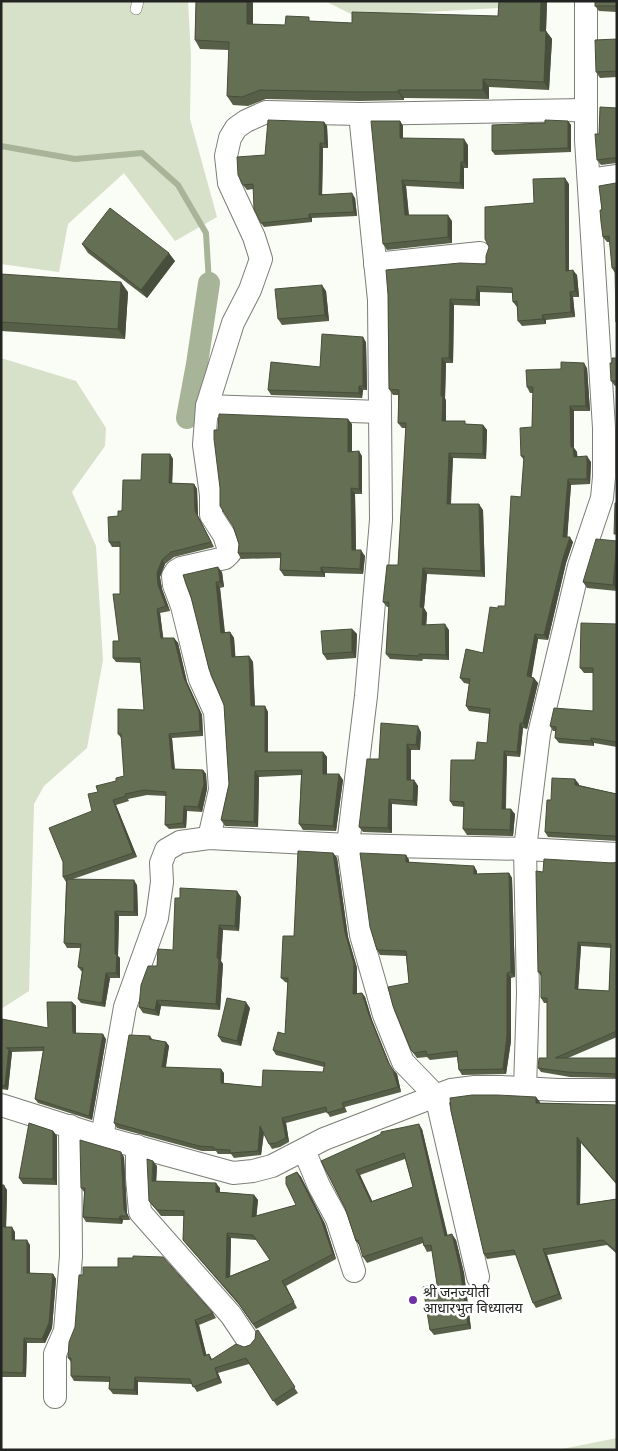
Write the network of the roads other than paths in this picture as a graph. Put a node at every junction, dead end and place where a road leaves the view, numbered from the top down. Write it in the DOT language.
graph roads {
  1 [pos="586,1"];
  2 [pos="585,110"];
  3 [pos="360,114"];
  4 [pos="617,176"];
  5 [pos="589,180"];
  6 [pos="480,253"];
  7 [pos="375,264"];
  8 [pos="207,406"];
  9 [pos="380,412"];
  10 [pos="610,428"];
  11 [pos="209,838"];
  12 [pos="348,845"];
  13 [pos="525,849"];
  14 [pos="617,854"];
  15 [pos="525,1089"];
  16 [pos="617,1090"];
  17 [pos="436,1096"];
  18 [pos="1,1105"];
  19 [pos="70,1126"];
  20 [pos="102,1137"];
  21 [pos="137,1146"];
  22 [pos="304,1150"];
  23 [pos="354,1271"];
  24 [pos="478,1277"];
  25 [pos="247,1339"];
  26 [pos="55,1398"];
  1 -- 2 [label="street"];
  2 -- 3 [label="street"];
  2 -- 5 [label="street"];
  3 -- 7 [label="street"];
  3 -- 8 [label="street"];
  4 -- 5 [label="street"];
  5 -- 10 [label="street"];
  6 -- 7 [label="street"];
  7 -- 9 [label="street"];
  8 -- 9 [label="street"];
  8 -- 11 [label="street"];
  9 -- 12 [label="street"];
  10 -- 13 [label="street"];
  11 -- 12 [label="street"];
  11 -- 20 [label="street"];
  12 -- 13 [label="street"];
  12 -- 17 [label="street"];
  13 -- 14 [label="street"];
  13 -- 15 [label="street"];
  15 -- 16 [label="street"];
  15 -- 17 [label="street"];
  17 -- 22 [label="street"];
  17 -- 24 [label="street"];
  18 -- 19 [label="street"];
  19 -- 20 [label="street"];
  19 -- 26 [label="street"];
  20 -- 21 [label="street"];
  21 -- 22 [label="street"];
  21 -- 25 [label="street"];
  22 -- 23 [label="street"];
}
